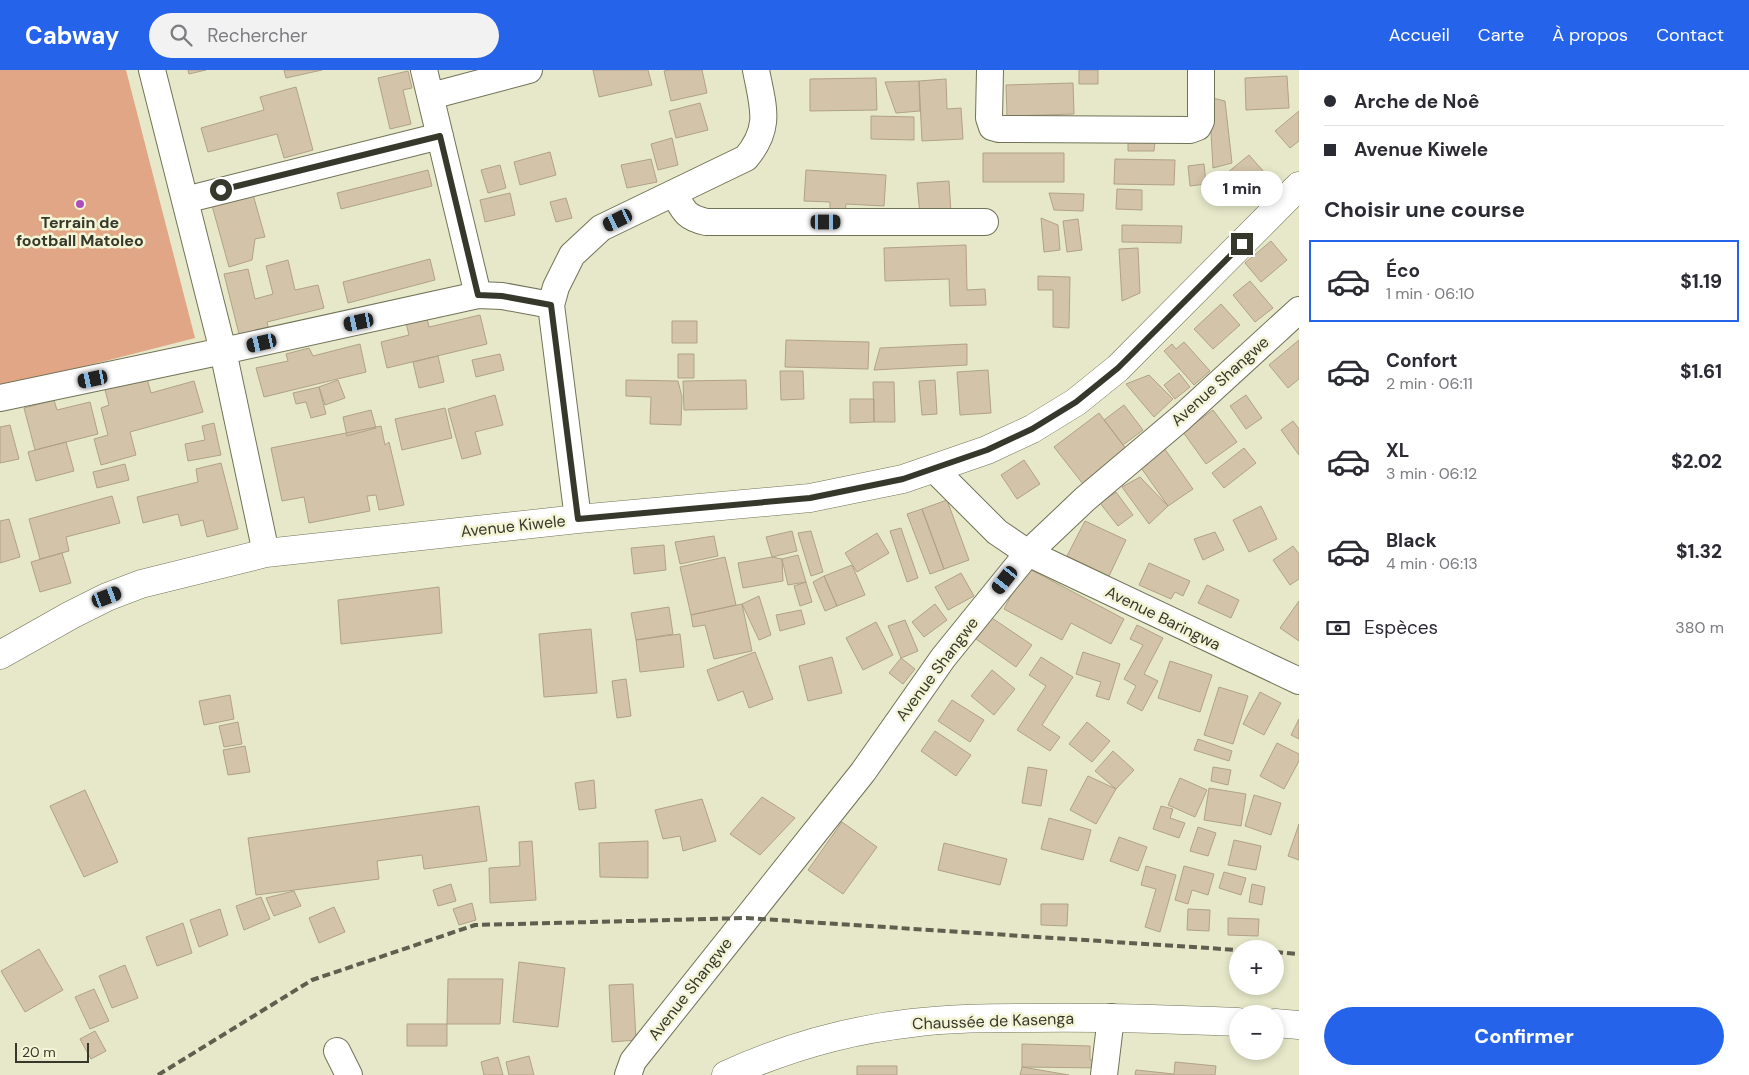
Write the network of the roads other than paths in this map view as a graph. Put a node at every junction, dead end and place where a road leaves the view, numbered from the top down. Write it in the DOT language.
graph roads {
  1 [pos="152,70"];
  2 [pos="424,70"];
  3 [pos="528,70"];
  4 [pos="756,70"];
  5 [pos="990,70"];
  6 [pos="1202,70"];
  7 [pos="431,96"];
  8 [pos="440,136"];
  9 [pos="1299,186"];
  10 [pos="674,193"];
  11 [pos="185,200"];
  12 [pos="985,222"];
  13 [pos="478,295"];
  14 [pos="551,305"];
  15 [pos="1299,310"];
  16 [pos="223,352"];
  17 [pos="0,398"];
  18 [pos="934,469"];
  19 [pos="578,519"];
  20 [pos="1028,553"];
  21 [pos="266,554"];
  22 [pos="0,655"];
  23 [pos="1299,681"];
  24 [pos="1111,1017"];
  25 [pos="1229,1022"];
  26 [pos="1284,1024"];
  27 [pos="1299,1025"];
  28 [pos="337,1051"];
  29 [pos="349,1075"];
  30 [pos="628,1075"];
  31 [pos="726,1075"];
  32 [pos="1104,1075"];
  1 -- 11 [label="street"];
  2 -- 7 [label="street"];
  3 -- 7 [label="street"];
  4 -- 10 [label="street"];
  5 -- 6 [label="street"];
  7 -- 8 [label="street"];
  8 -- 11 [label="street"];
  8 -- 13 [label="street"];
  9 -- 18 [label="street, Avenue Kiwele"];
  10 -- 12 [label="street"];
  10 -- 14 [label="street"];
  11 -- 16 [label="street"];
  13 -- 14 [label="street"];
  13 -- 16 [label="street"];
  14 -- 19 [label="street"];
  15 -- 20 [label="street, Avenue Shangwe"];
  16 -- 17 [label="street"];
  16 -- 21 [label="street"];
  18 -- 19 [label="street, Avenue Kiwele"];
  18 -- 20 [label="street, Avenue Baringwa"];
  19 -- 21 [label="street, Avenue Kiwele"];
  20 -- 23 [label="street, Avenue Baringwa"];
  20 -- 30 [label="street, Avenue Shangwe"];
  21 -- 22 [label="street, Avenue Kiwele"];
  24 -- 25 [label="street, Chaussée de Kasenga"];
  24 -- 31 [label="street, Chaussée de Kasenga"];
  24 -- 32 [label="street"];
  26 -- 27 [label="street"];
  28 -- 29 [label="street"];
}
